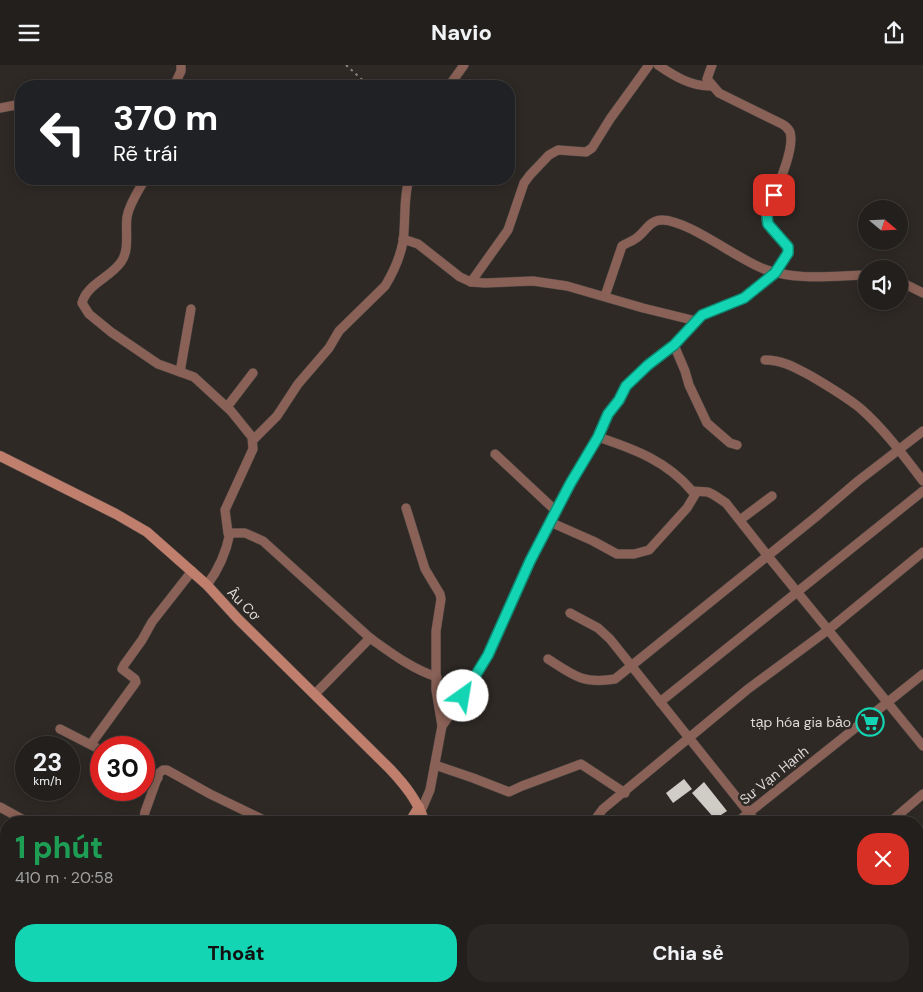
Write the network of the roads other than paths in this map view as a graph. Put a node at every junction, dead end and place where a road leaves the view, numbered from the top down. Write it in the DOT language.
graph roads {
  1 [pos="180,65"];
  2 [pos="464,65"];
  3 [pos="649,65"];
  4 [pos="658,65"];
  5 [pos="712,65"];
  6 [pos="177,80"];
  7 [pos="453,80"];
  8 [pos="712,86"];
  9 [pos="15,105"];
  10 [pos="0,108"];
  11 [pos="143,185"];
  12 [pos="408,185"];
  13 [pos="403,239"];
  14 [pos="775,273"];
  15 [pos="858,275"];
  16 [pos="471,282"];
  17 [pos="908,286"];
  18 [pos="923,293"];
  19 [pos="604,296"];
  20 [pos="191,309"];
  21 [pos="696,321"];
  22 [pos="674,345"];
  23 [pos="764,359"];
  24 [pos="180,372"];
  25 [pos="253,373"];
  26 [pos="227,407"];
  27 [pos="923,431"];
  28 [pos="598,437"];
  29 [pos="253,440"];
  30 [pos="737,445"];
  31 [pos="899,451"];
  32 [pos="495,455"];
  33 [pos="0,456"];
  34 [pos="923,481"];
  35 [pos="923,491"];
  36 [pos="696,493"];
  37 [pos="772,496"];
  38 [pos="406,508"];
  39 [pos="556,511"];
  40 [pos="740,521"];
  41 [pos="550,522"];
  42 [pos="230,533"];
  43 [pos="923,552"];
  44 [pos="766,555"];
  45 [pos="192,571"];
  46 [pos="207,585"];
  47 [pos="797,591"];
  48 [pos="570,613"];
  49 [pos="828,630"];
  50 [pos="370,638"];
  51 [pos="548,659"];
  52 [pos="630,666"];
  53 [pos="923,674"];
  54 [pos="438,677"];
  55 [pos="315,694"];
  56 [pos="660,702"];
  57 [pos="887,702"];
  58 [pos="442,727"];
  59 [pos="60,729"];
  60 [pos="97,736"];
  61 [pos="690,738"];
  62 [pos="90,744"];
  63 [pos="923,746"];
  64 [pos="435,765"];
  65 [pos="155,776"];
  66 [pos="158,777"];
  67 [pos="625,793"];
  68 [pos="923,794"];
  69 [pos="0,807"];
  70 [pos="420,809"];
  71 [pos="749,813"];
  72 [pos="16,816"];
  73 [pos="144,816"];
  74 [pos="256,816"];
  75 [pos="414,816"];
  76 [pos="422,816"];
  77 [pos="599,816"];
  78 [pos="745,816"];
  79 [pos="751,816"];
  80 [pos="897,816"];
  1 -- 6 [label="street"];
  2 -- 7 [label="street"];
  3 -- 16 [label="street"];
  4 -- 8 [label="street"];
  5 -- 8 [label="street"];
  8 -- 14 [label="street"];
  9 -- 10 [label="street"];
  11 -- 24 [label="street"];
  12 -- 13 [label="street"];
  13 -- 16 [label="street"];
  13 -- 29 [label="street"];
  14 -- 15 [label="street"];
  14 -- 19 [label="street"];
  14 -- 21 [label="street"];
  16 -- 19 [label="street"];
  17 -- 18 [label="street"];
  19 -- 21 [label="street"];
  20 -- 24 [label="street"];
  21 -- 22 [label="street"];
  22 -- 28 [label="street"];
  22 -- 30 [label="street"];
  23 -- 31 [label="street"];
  24 -- 26 [label="street"];
  25 -- 26 [label="street"];
  26 -- 29 [label="street"];
  27 -- 31 [label="street"];
  28 -- 36 [label="street"];
  28 -- 39 [label="street"];
  29 -- 42 [label="street"];
  31 -- 34 [label="street"];
  31 -- 44 [label="street"];
  32 -- 39 [label="street"];
  33 -- 45 [label="main road, Âu Cơ"];
  35 -- 47 [label="street"];
  36 -- 40 [label="street"];
  36 -- 41 [label="street"];
  37 -- 40 [label="street"];
  38 -- 54 [label="street"];
  39 -- 41 [label="street"];
  40 -- 44 [label="street"];
  41 -- 58 [label="street"];
  42 -- 46 [label="street"];
  42 -- 50 [label="street"];
  43 -- 49 [label="street"];
  44 -- 47 [label="street"];
  44 -- 52 [label="street"];
  45 -- 46 [label="main road, Âu Cơ"];
  45 -- 60 [label="street"];
  46 -- 55 [label="main road, Âu Cơ"];
  47 -- 49 [label="street"];
  47 -- 56 [label="street"];
  48 -- 52 [label="street"];
  49 -- 57 [label="street"];
  49 -- 61 [label="street"];
  50 -- 54 [label="street"];
  50 -- 55 [label="street"];
  51 -- 52 [label="street"];
  52 -- 56 [label="street"];
  53 -- 57 [label="street, Sư Vạn Hạnh"];
  54 -- 58 [label="street"];
  55 -- 70 [label="main road, Âu Cơ"];
  56 -- 61 [label="street"];
  57 -- 63 [label="street"];
  57 -- 71 [label="street, Sư Vạn Hạnh"];
  58 -- 64 [label="street"];
  59 -- 62 [label="street"];
  61 -- 67 [label="street"];
  61 -- 71 [label="street"];
  64 -- 67 [label="street"];
  64 -- 70 [label="street"];
  65 -- 66 [label="street"];
  66 -- 73 [label="street"];
  66 -- 74 [label="street"];
  67 -- 77 [label="street"];
  68 -- 80 [label="street"];
  69 -- 72 [label="street"];
  70 -- 75 [label="main road"];
  70 -- 76 [label="main road, Âu Cơ"];
  71 -- 78 [label="street, Sư Vạn Hạnh"];
  71 -- 79 [label="street"];
}
